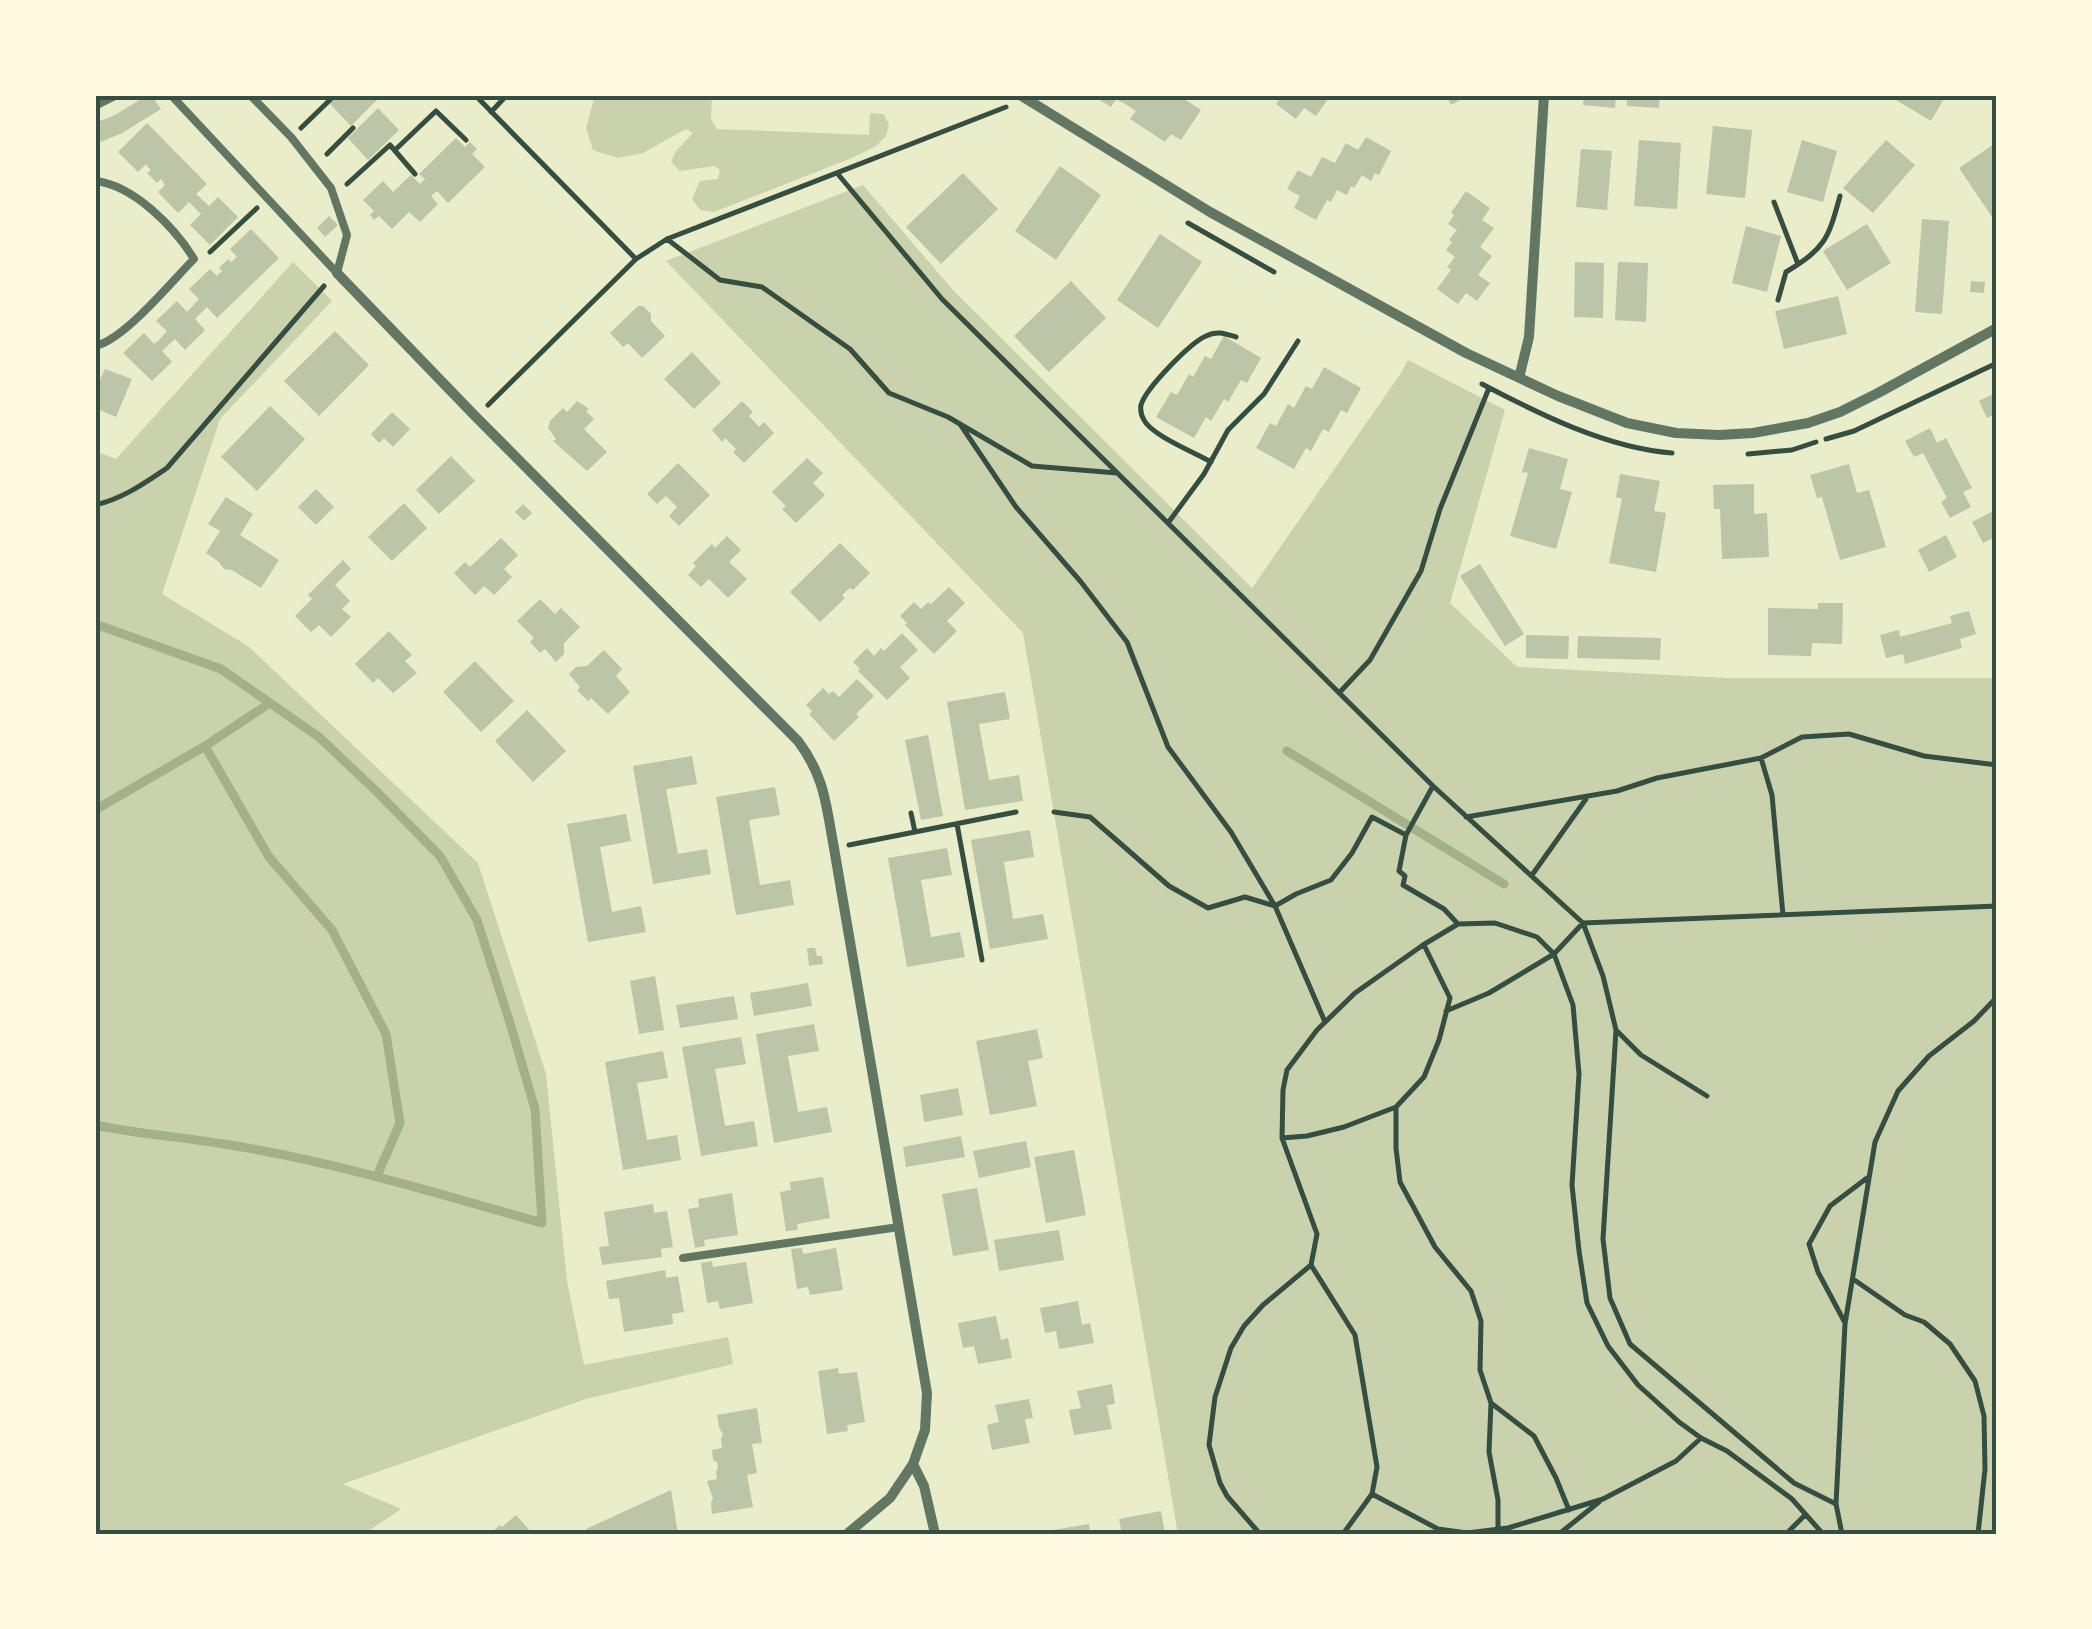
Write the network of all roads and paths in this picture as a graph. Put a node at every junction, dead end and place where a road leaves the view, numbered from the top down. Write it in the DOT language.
graph roads {
  1 [pos="117,95"];
  2 [pos="171,95"];
  3 [pos="250,95"];
  4 [pos="335,95"];
  5 [pos="475,95"];
  6 [pos="507,95"];
  7 [pos="1020,95"];
  8 [pos="1544,95"];
  9 [pos="95,106"];
  10 [pos="491,112"];
  11 [pos="1020,116"];
  12 [pos="353,128"];
  13 [pos="292,137"];
  14 [pos="466,140"];
  15 [pos="394,150"];
  16 [pos="314,167"];
  17 [pos="415,174"];
  18 [pos="837,174"];
  19 [pos="95,180"];
  20 [pos="1840,196"];
  21 [pos="334,197"];
  22 [pos="267,198"];
  23 [pos="1774,202"];
  24 [pos="1182,219"];
  25 [pos="667,239"];
  26 [pos="194,259"];
  27 [pos="636,259"];
  28 [pos="1798,264"];
  29 [pos="336,273"];
  30 [pos="1286,278"];
  31 [pos="1778,300"];
  32 [pos="1997,328"];
  33 [pos="1236,337"];
  34 [pos="1298,341"];
  35 [pos="95,346"];
  36 [pos="1997,363"];
  37 [pos="1472,378"];
  38 [pos="1520,378"];
  39 [pos="1489,388"];
  40 [pos="476,418"];
  41 [pos="960,424"];
  42 [pos="1686,454"];
  43 [pos="1738,455"];
  44 [pos="1211,462"];
  45 [pos="1118,473"];
  46 [pos="95,505"];
  47 [pos="1168,522"];
  48 [pos="1339,693"];
  49 [pos="1760,758"];
  50 [pos="1997,765"];
  51 [pos="1433,786"];
  52 [pos="1588,796"];
  53 [pos="1016,812"];
  54 [pos="1054,812"];
  55 [pos="912,813"];
  56 [pos="1466,817"];
  57 [pos="957,824"];
  58 [pos="916,832"];
  59 [pos="1406,835"];
  60 [pos="834,848"];
  61 [pos="1531,876"];
  62 [pos="1274,906"];
  63 [pos="1997,906"];
  64 [pos="1783,915"];
  65 [pos="1458,924"];
  66 [pos="1583,924"];
  67 [pos="1424,944"];
  68 [pos="1554,954"];
  69 [pos="982,960"];
  70 [pos="1997,996"];
  71 [pos="1446,1011"];
  72 [pos="1325,1022"];
  73 [pos="1616,1030"];
  74 [pos="1707,1096"];
  75 [pos="1396,1106"];
  76 [pos="1282,1138"];
  77 [pos="1869,1177"];
  78 [pos="899,1227"];
  79 [pos="683,1258"];
  80 [pos="1311,1265"];
  81 [pos="1853,1279"];
  82 [pos="1846,1324"];
  83 [pos="1491,1403"];
  84 [pos="1701,1438"];
  85 [pos="913,1464"];
  86 [pos="1372,1494"];
  87 [pos="1603,1499"];
  88 [pos="1836,1504"];
  89 [pos="1569,1510"];
  90 [pos="1806,1514"];
  91 [pos="1499,1532"];
  92 [pos="847,1534"];
  93 [pos="935,1534"];
  94 [pos="1260,1534"];
  95 [pos="1343,1534"];
  96 [pos="1558,1534"];
  97 [pos="1786,1534"];
  98 [pos="1823,1534"];
  99 [pos="1842,1534"];
  100 [pos="1978,1534"];
  1 -- 9 [label="lane"];
  2 -- 22 [label="lane"];
  3 -- 13 [label="lane"];
  4 -- 13 [label="path"];
  5 -- 10 [label="path"];
  6 -- 10 [label="path"];
  7 -- 38 [label="street"];
  8 -- 38 [label="street"];
  10 -- 27 [label="path"];
  11 -- 18 [label="path"];
  12 -- 16 [label="path"];
  13 -- 16 [label="lane"];
  14 -- 15 [label="path"];
  15 -- 17 [label="path"];
  15 -- 21 [label="path"];
  16 -- 21 [label="lane"];
  18 -- 25 [label="path"];
  18 -- 45 [label="path"];
  19 -- 26 [label="lane"];
  20 -- 28 [label="path"];
  21 -- 29 [label="lane"];
  22 -- 26 [label="path"];
  22 -- 29 [label="lane"];
  23 -- 28 [label="path"];
  24 -- 30 [label="path"];
  25 -- 27 [label="path"];
  25 -- 41 [label="path"];
  26 -- 35 [label="lane"];
  27 -- 40 [label="path"];
  28 -- 31 [label="path"];
  29 -- 40 [label="street"];
  29 -- 46 [label="path"];
  32 -- 38 [label="street"];
  33 -- 44 [label="path"];
  34 -- 44 [label="path"];
  36 -- 43 [label="path"];
  37 -- 39 [label="path"];
  39 -- 42 [label="path"];
  39 -- 48 [label="path"];
  40 -- 60 [label="street"];
  41 -- 45 [label="path"];
  41 -- 62 [label="path"];
  44 -- 47 [label="path"];
  45 -- 47 [label="path"];
  47 -- 48 [label="path"];
  48 -- 51 [label="path"];
  49 -- 50 [label="path"];
  49 -- 52 [label="path"];
  49 -- 64 [label="path"];
  51 -- 56 [label="path"];
  51 -- 59 [label="path"];
  52 -- 56 [label="path"];
  52 -- 61 [label="path"];
  53 -- 57 [label="path"];
  54 -- 62 [label="path"];
  55 -- 58 [label="path"];
  56 -- 61 [label="path"];
  57 -- 58 [label="path"];
  57 -- 69 [label="path"];
  58 -- 60 [label="path"];
  59 -- 62 [label="path"];
  59 -- 65 [label="path"];
  60 -- 78 [label="street"];
  61 -- 66 [label="path"];
  62 -- 72 [label="path"];
  63 -- 64 [label="path"];
  64 -- 66 [label="path"];
  65 -- 67 [label="path"];
  65 -- 68 [label="path"];
  66 -- 68 [label="path"];
  66 -- 73 [label="path"];
  67 -- 71 [label="path"];
  67 -- 72 [label="path"];
  68 -- 71 [label="path"];
  68 -- 84 [label="path"];
  70 -- 77 [label="path"];
  71 -- 75 [label="path"];
  72 -- 76 [label="path"];
  73 -- 74 [label="path"];
  73 -- 88 [label="path"];
  75 -- 76 [label="path"];
  75 -- 83 [label="path"];
  76 -- 80 [label="path"];
  77 -- 81 [label="path"];
  77 -- 82 [label="path"];
  78 -- 79 [label="lane"];
  78 -- 85 [label="street"];
  80 -- 86 [label="path"];
  80 -- 94 [label="path"];
  81 -- 82 [label="path"];
  81 -- 100 [label="path"];
  82 -- 88 [label="path"];
  83 -- 89 [label="path"];
  83 -- 91 [label="path"];
  84 -- 87 [label="path"];
  84 -- 90 [label="path"];
  85 -- 92 [label="street"];
  85 -- 93 [label="street"];
  86 -- 91 [label="path"];
  86 -- 95 [label="path"];
  87 -- 89 [label="path"];
  87 -- 96 [label="path"];
  88 -- 99 [label="path"];
  89 -- 91 [label="path"];
  90 -- 97 [label="path"];
  90 -- 98 [label="path"];
}
